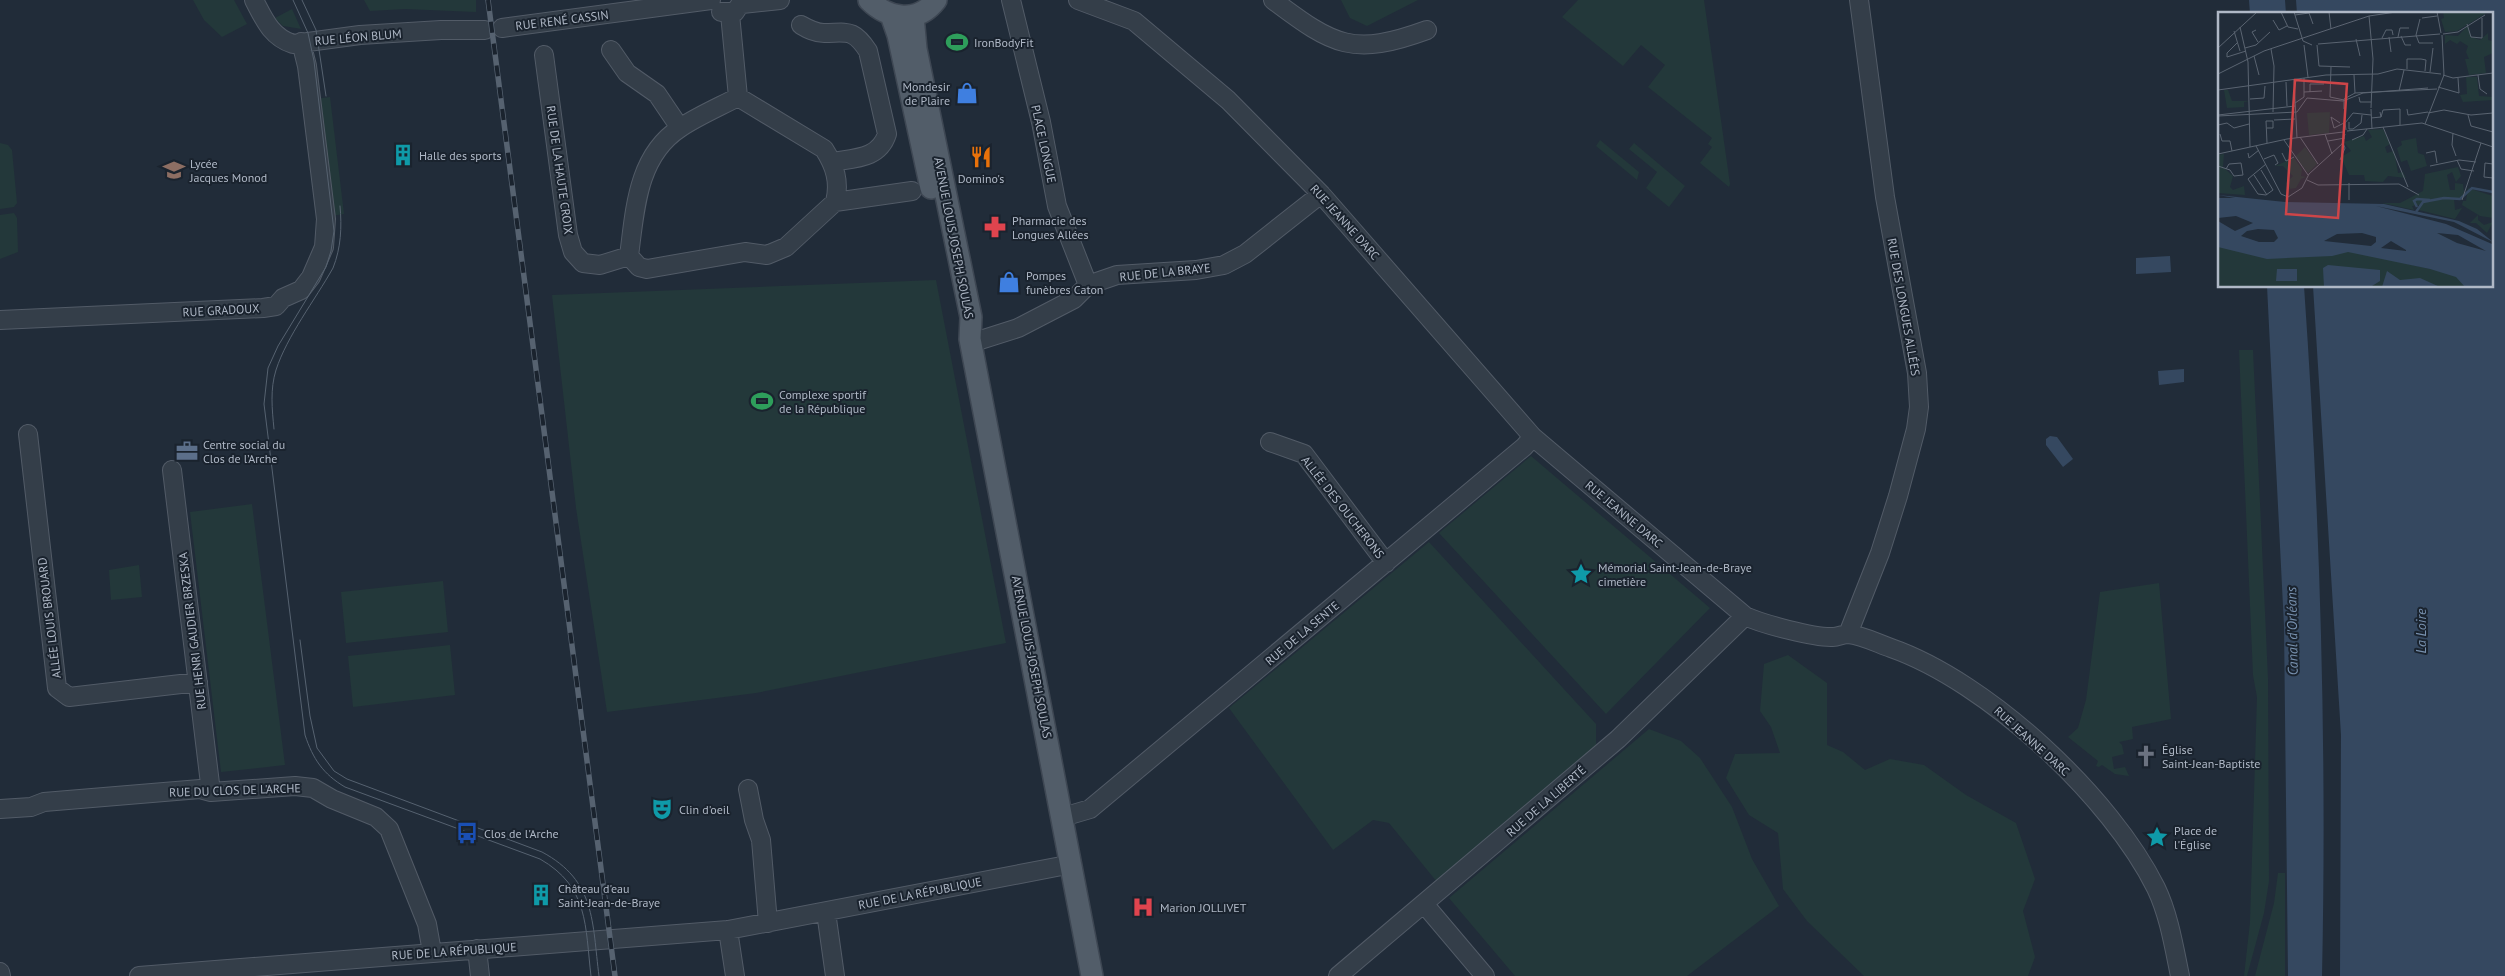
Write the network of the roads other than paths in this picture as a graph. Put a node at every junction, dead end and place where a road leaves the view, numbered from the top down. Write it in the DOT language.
graph roads {
  1 [pos="254,0"];
  2 [pos="712,0"];
  3 [pos="780,0"];
  4 [pos="869,0"];
  5 [pos="936,0"];
  6 [pos="1011,0"];
  7 [pos="1078,0"];
  8 [pos="1273,0"];
  9 [pos="1859,0"];
  10 [pos="738,6"];
  11 [pos="1122,10"];
  12 [pos="891,16"];
  13 [pos="914,16"];
  14 [pos="801,25"];
  15 [pos="493,29"];
  16 [pos="1427,30"];
  17 [pos="292,42"];
  18 [pos="611,50"];
  19 [pos="544,56"];
  20 [pos="738,97"];
  21 [pos="680,128"];
  22 [pos="832,162"];
  23 [pos="912,191"];
  24 [pos="1321,194"];
  25 [pos="835,202"];
  26 [pos="629,256"];
  27 [pos="1088,285"];
  28 [pos="0,320"];
  29 [pos="971,341"];
  30 [pos="28,434"];
  31 [pos="1533,437"];
  32 [pos="1270,442"];
  33 [pos="172,470"];
  34 [pos="1386,563"];
  35 [pos="1745,616"];
  36 [pos="1848,634"];
  37 [pos="198,682"];
  38 [pos="748,789"];
  39 [pos="211,792"];
  40 [pos="0,809"];
  41 [pos="1063,817"];
  42 [pos="1072,864"];
  43 [pos="1425,904"];
  44 [pos="826,912"];
  45 [pos="768,923"];
  46 [pos="728,930"];
  47 [pos="477,949"];
  48 [pos="432,952"];
  49 [pos="0,972"];
  50 [pos="1,976"];
  51 [pos="139,976"];
  52 [pos="480,976"];
  53 [pos="735,976"];
  54 [pos="835,976"];
  55 [pos="1092,976"];
  56 [pos="1338,976"];
  57 [pos="1485,976"];
  58 [pos="2180,976"];
  1 -- 17 [label="street"];
  2 -- 10 [label="street"];
  2 -- 15 [label="street, RUE RENÉ CASSIN"];
  3 -- 10 [label="street"];
  4 -- 12 [label="main road"];
  5 -- 13 [label="main road"];
  6 -- 27 [label="street, PLACE LONGUE"];
  7 -- 11 [label="street, RUE JEANNE D'ARC"];
  8 -- 16 [label="street"];
  9 -- 36 [label="street, RUE DES LONGUES ALLÉES"];
  10 -- 20 [label="street"];
  11 -- 24 [label="street, RUE JEANNE D'ARC"];
  12 -- 13 [label="main road"];
  12 -- 29 [label="main road, AVENUE LOUIS JOSEPH SOULAS"];
  13 -- 29 [label="main road, AVENUE LOUIS JOSEPH SOULAS"];
  14 -- 22 [label="street"];
  15 -- 17 [label="street, RUE LÉON BLUM"];
  17 -- 28 [label="street, RUE GRADOUX"];
  18 -- 21 [label="street"];
  19 -- 26 [label="street, RUE DE LA HAUTE CROIX"];
  20 -- 21 [label="street"];
  20 -- 22 [label="street"];
  21 -- 26 [label="street"];
  22 -- 25 [label="street"];
  23 -- 25 [label="street"];
  24 -- 27 [label="street, RUE DE LA BRAYE"];
  24 -- 31 [label="street, RUE JEANNE D'ARC"];
  25 -- 26 [label="street"];
  27 -- 29 [label="street, RUE DE LA BRAYE"];
  29 -- 41 [label="main road, AVENUE LOUIS-JOSEPH SOULAS"];
  30 -- 37 [label="street, ALLÉE LOUIS BROUARD"];
  31 -- 34 [label="street, RUE DE LA SENTE"];
  31 -- 35 [label="street, RUE JEANNE D'ARC"];
  32 -- 34 [label="street, ALLÉE DES OUCHERONS"];
  33 -- 37 [label="street, RUE HENRI GAUDIER BRZESKA"];
  34 -- 41 [label="street, RUE DE LA SENTE"];
  35 -- 36 [label="street, RUE JEANNE D'ARC"];
  35 -- 43 [label="street, RUE DE LA LIBERTÉ"];
  36 -- 58 [label="street, RUE JEANNE D'ARC"];
  37 -- 39 [label="street, RUE HENRI GAUDIER BRZESKA"];
  38 -- 45 [label="street"];
  39 -- 40 [label="street, RUE DU CLOS DE L'ARCHE"];
  39 -- 48 [label="street, RUE DU CLOS DE L'ARCHE"];
  41 -- 42 [label="main road, AVENUE LOUIS-JOSEPH SOULAS"];
  42 -- 44 [label="street, RUE DE LA RÉPUBLIQUE"];
  42 -- 55 [label="main road, AVENUE LOUIS-JOSEPH SOULAS"];
  43 -- 56 [label="street, RUE DE LA LIBERTÉ"];
  43 -- 57 [label="street"];
  44 -- 45 [label="street, RUE DE LA RÉPUBLIQUE"];
  44 -- 54 [label="street"];
  45 -- 46 [label="street, RUE DE LA RÉPUBLIQUE"];
  46 -- 47 [label="street, RUE DE LA RÉPUBLIQUE"];
  46 -- 53 [label="street"];
  47 -- 48 [label="street, RUE DE LA RÉPUBLIQUE"];
  47 -- 52 [label="street"];
  48 -- 51 [label="street, RUE DE LA RÉPUBLIQUE"];
  49 -- 50 [label="street"];
}
